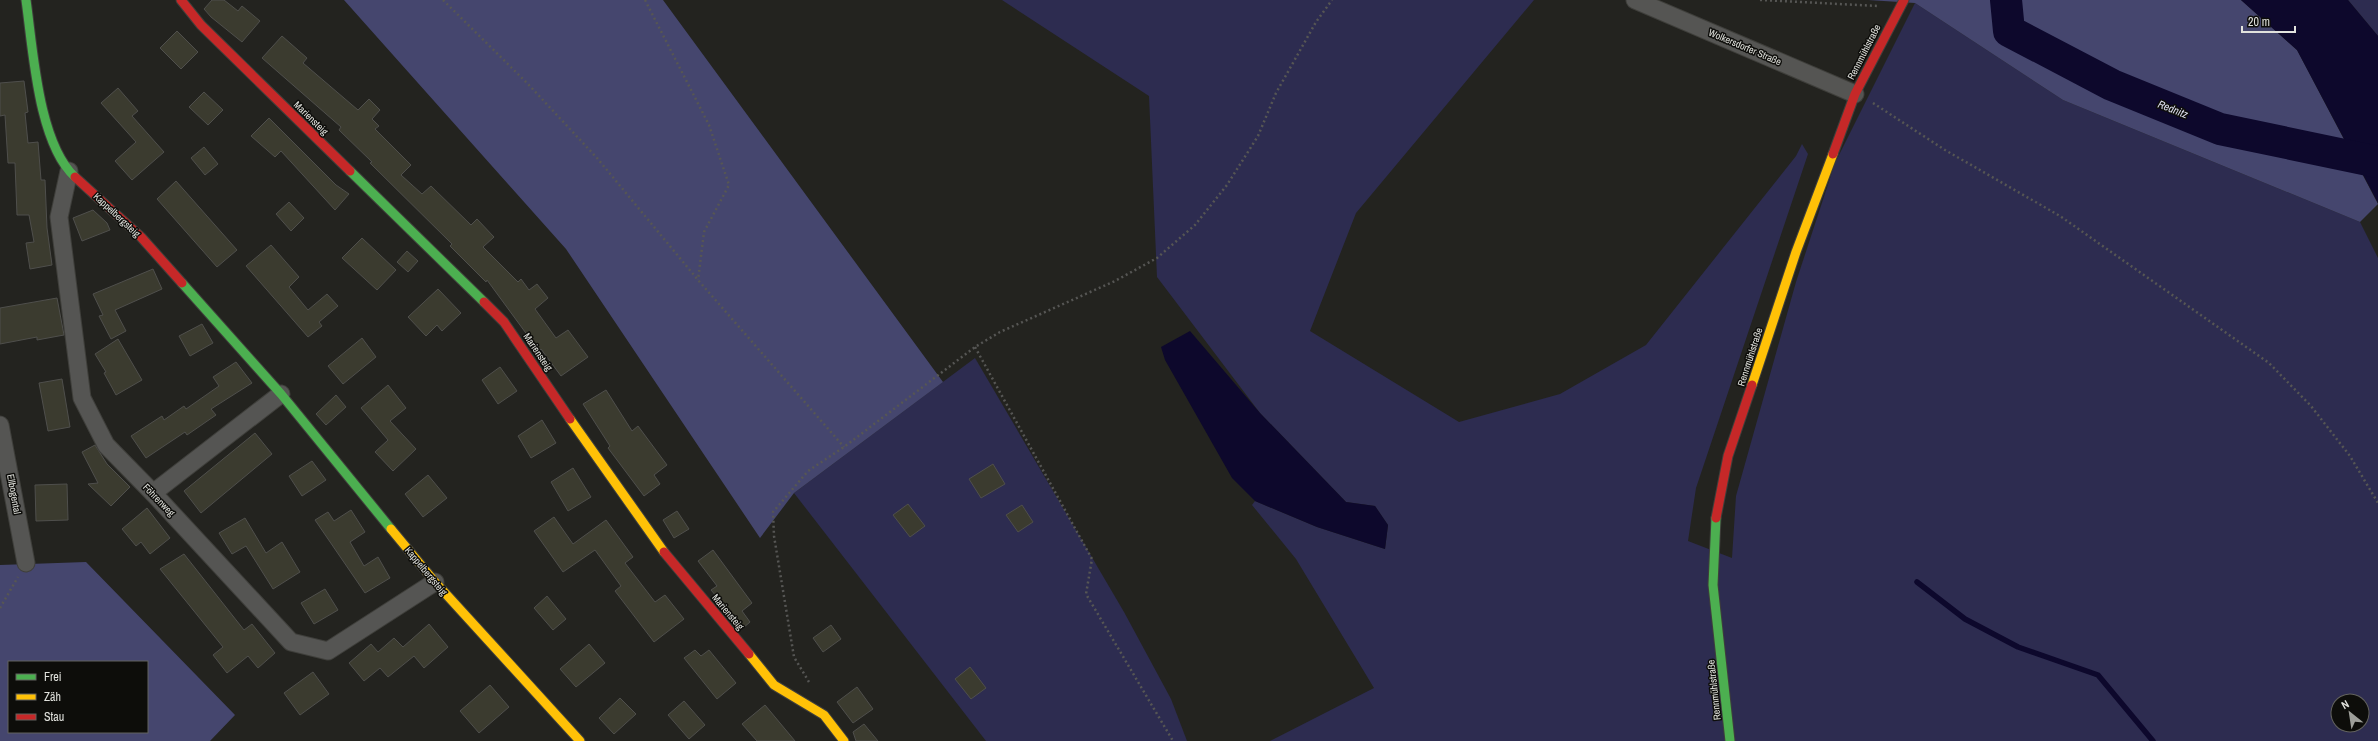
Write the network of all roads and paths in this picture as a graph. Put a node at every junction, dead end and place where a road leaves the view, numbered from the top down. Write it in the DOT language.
graph roads {
  1 [pos="26,0"];
  2 [pos="181,0"];
  3 [pos="443,0"];
  4 [pos="645,0"];
  5 [pos="1332,0"];
  6 [pos="1635,0"];
  7 [pos="1760,0"];
  8 [pos="1904,0"];
  9 [pos="1887,7"];
  10 [pos="1854,94"];
  11 [pos="69,171"];
  12 [pos="698,280"];
  13 [pos="975,347"];
  14 [pos="281,394"];
  15 [pos="0,425"];
  16 [pos="844,447"];
  17 [pos="154,493"];
  18 [pos="2378,503"];
  19 [pos="26,563"];
  20 [pos="435,582"];
  21 [pos="0,608"];
  22 [pos="812,687"];
  23 [pos="580,741"];
  24 [pos="844,741"];
  25 [pos="1173,741"];
  26 [pos="1730,741"];
  1 -- 11 [label="street, Kappelbergsteig"];
  2 -- 24 [label="street, Mariensteig"];
  3 -- 12 [label="path"];
  4 -- 12 [label="path"];
  5 -- 13 [label="path"];
  6 -- 10 [label="street, Wolkersdorfer Straße"];
  7 -- 9 [label="path"];
  8 -- 10 [label="street, Rennmühlstraße"];
  10 -- 18 [label="path"];
  10 -- 26 [label="street, Rennmühlstraße"];
  11 -- 14 [label="street, Kappelbergsteig"];
  11 -- 17 [label="street, Föhrenweg"];
  12 -- 16 [label="path"];
  13 -- 16 [label="path"];
  13 -- 25 [label="path"];
  14 -- 17 [label="street"];
  14 -- 20 [label="street, Kappelbergsteig"];
  15 -- 19 [label="street, Ellbogental"];
  16 -- 22 [label="path"];
  17 -- 20 [label="street, Föhrenweg"];
  19 -- 21 [label="path"];
  20 -- 23 [label="street, Kappelbergsteig"];
}
